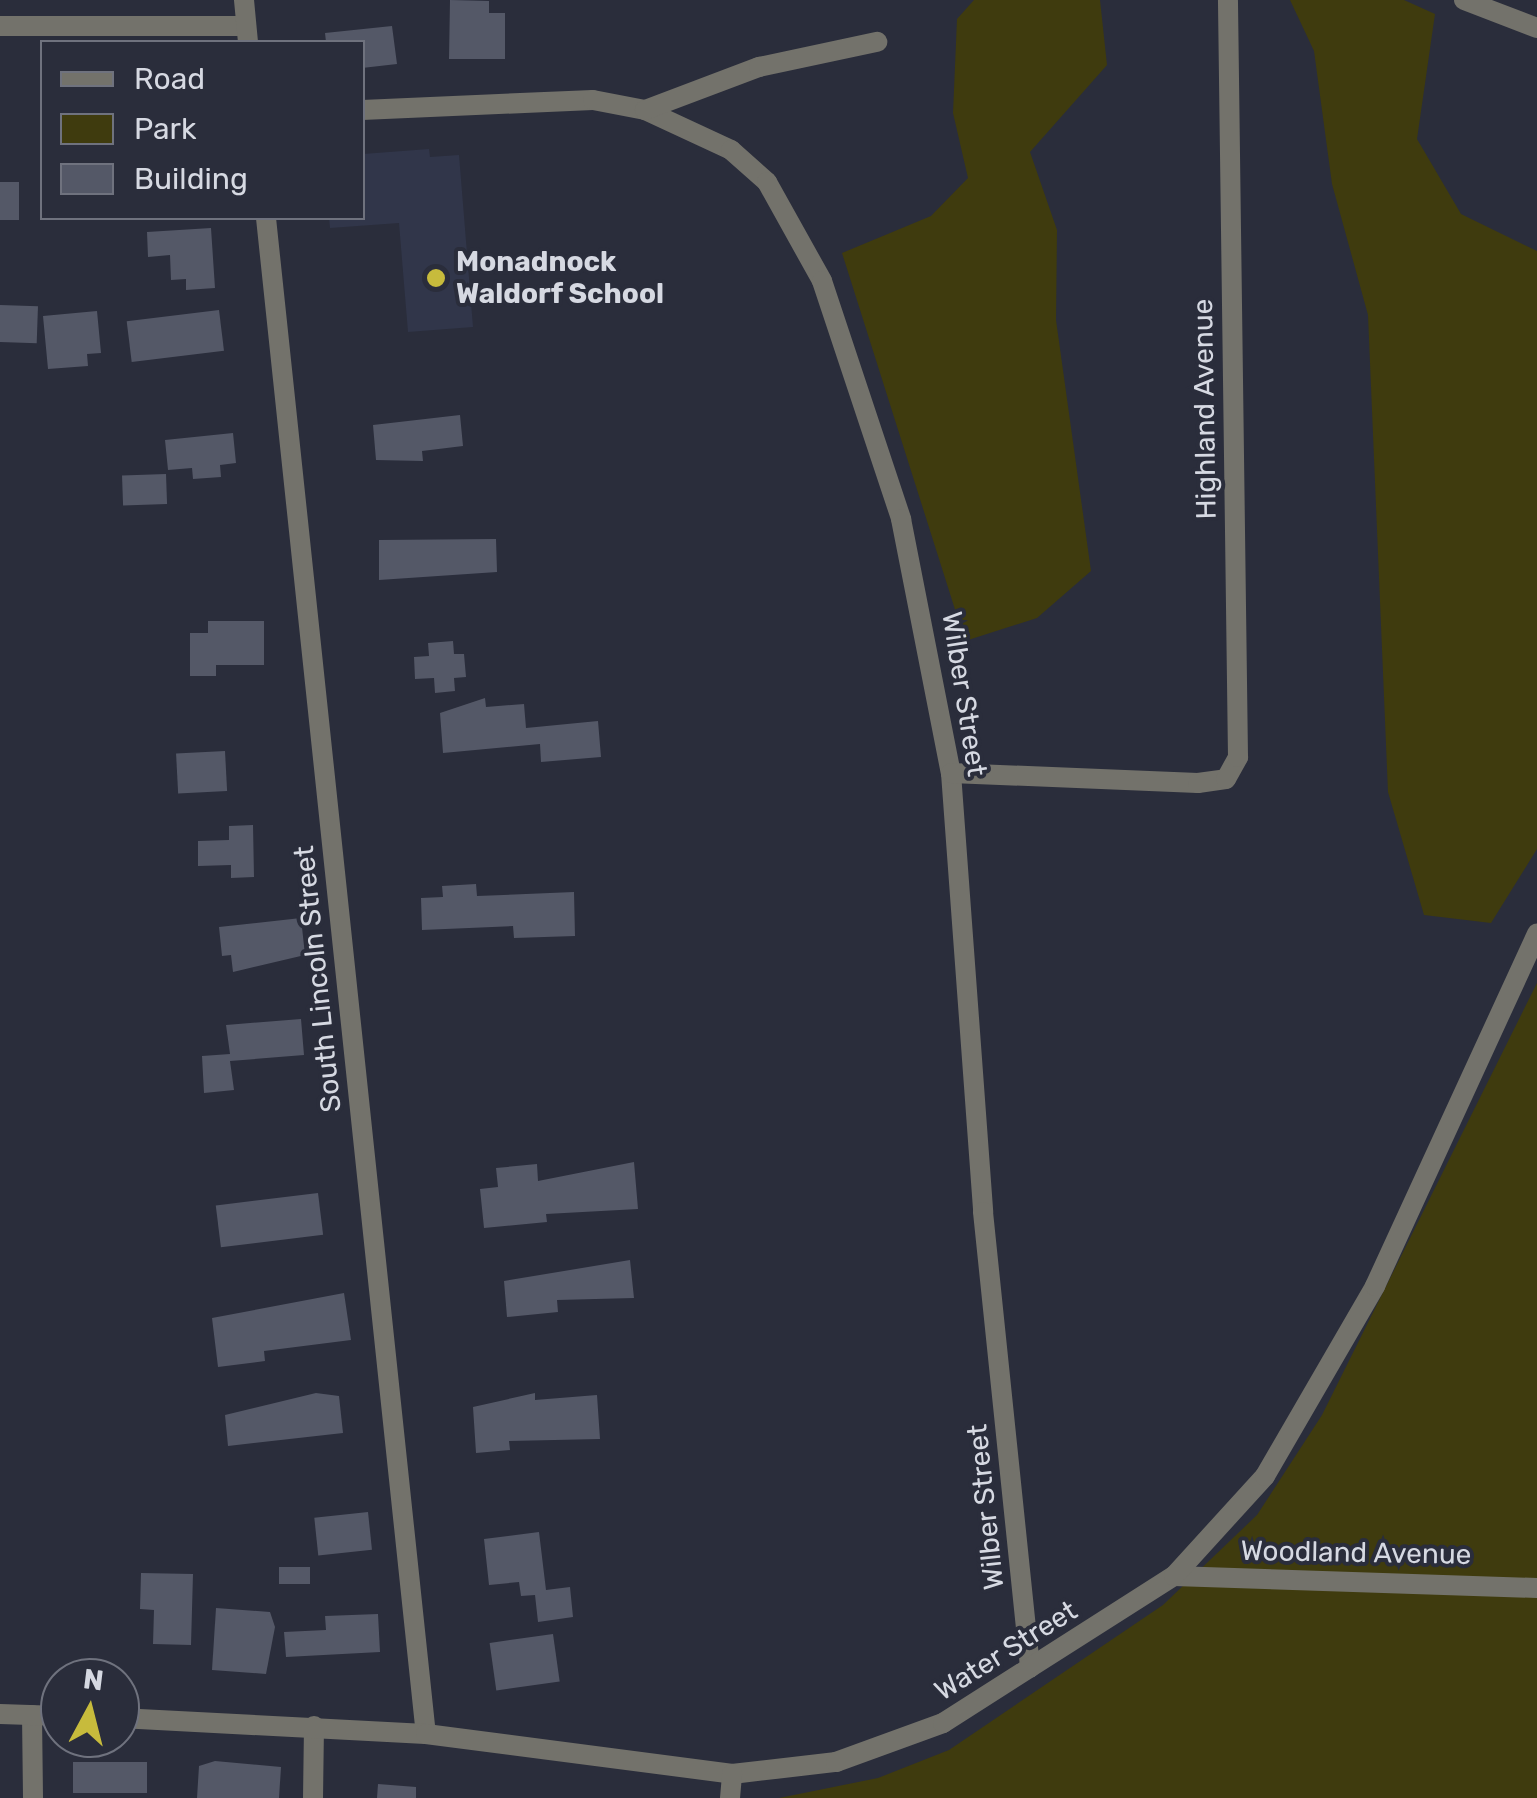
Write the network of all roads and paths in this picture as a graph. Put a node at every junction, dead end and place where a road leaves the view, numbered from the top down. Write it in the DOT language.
graph roads {
  1 [pos="244,0"];
  2 [pos="1228,0"];
  3 [pos="1464,0"];
  4 [pos="0,26"];
  5 [pos="1537,28"];
  6 [pos="247,34"];
  7 [pos="877,42"];
  8 [pos="365,110"];
  9 [pos="645,110"];
  10 [pos="266,220"];
  11 [pos="950,773"];
  12 [pos="1537,934"];
  13 [pos="1174,1576"];
  14 [pos="1537,1588"];
  15 [pos="1030,1668"];
  16 [pos="0,1714"];
  17 [pos="32,1714"];
  18 [pos="40,1715"];
  19 [pos="140,1719"];
  20 [pos="314,1726"];
  21 [pos="426,1734"];
  22 [pos="732,1774"];
  23 [pos="33,1798"];
  24 [pos="313,1798"];
  25 [pos="730,1798"];
  1 -- 6 [label="street"];
  2 -- 11 [label="street, Highland Avenue"];
  3 -- 5 [label="street"];
  4 -- 6 [label="street"];
  7 -- 9 [label="street"];
  8 -- 9 [label="street, Wilber Street"];
  9 -- 11 [label="street, Wilber Street"];
  10 -- 21 [label="street, South Lincoln Street"];
  11 -- 15 [label="street, Wilber Street"];
  12 -- 13 [label="street, Water Street"];
  13 -- 14 [label="street, Woodland Avenue"];
  13 -- 15 [label="street, Water Street"];
  15 -- 22 [label="street, Water Street"];
  16 -- 17 [label="street"];
  17 -- 18 [label="street"];
  17 -- 23 [label="street"];
  19 -- 20 [label="street, Water Street"];
  20 -- 21 [label="street, Water Street"];
  20 -- 24 [label="street"];
  21 -- 22 [label="street, Water Street"];
  22 -- 25 [label="street"];
}
